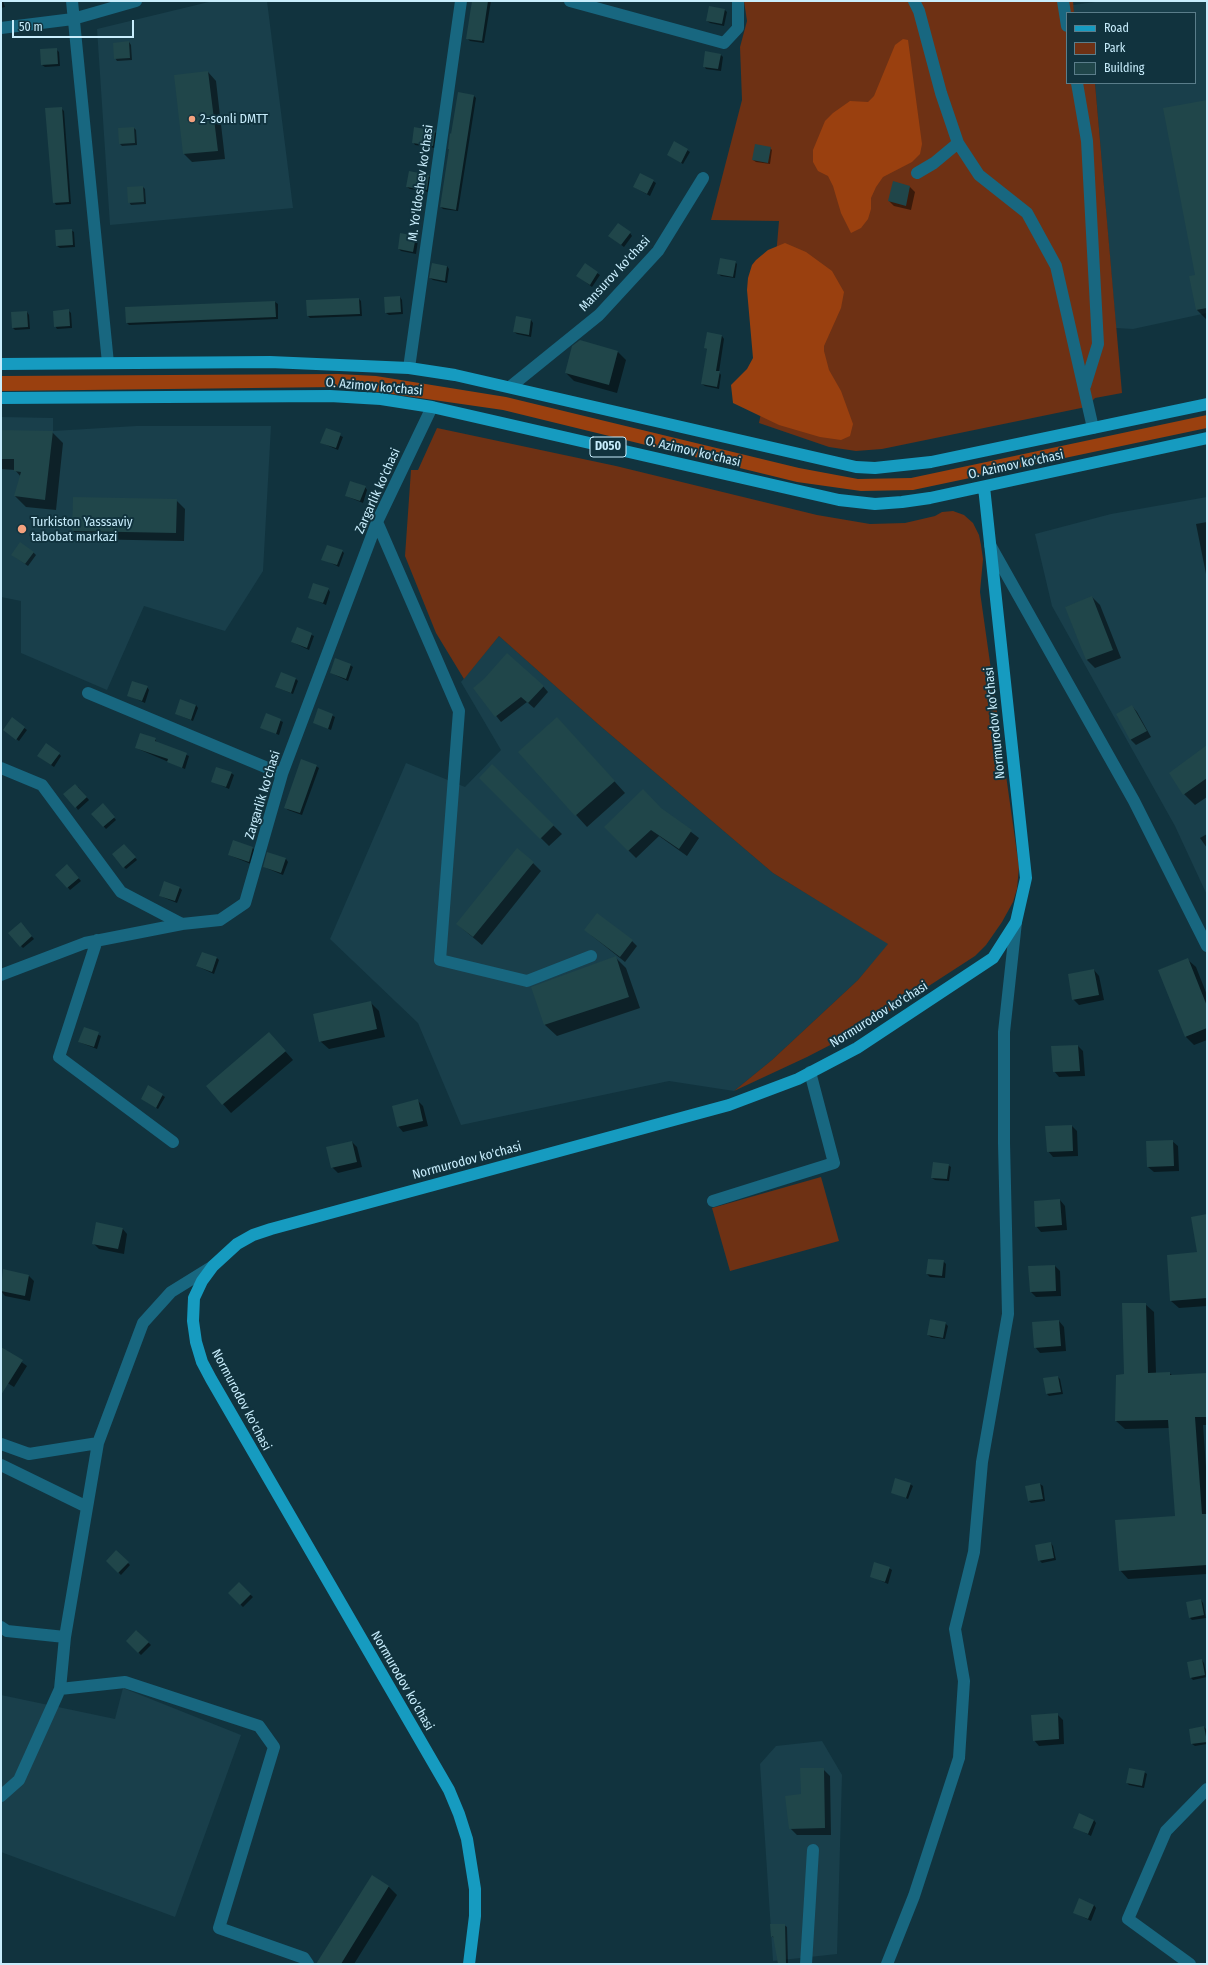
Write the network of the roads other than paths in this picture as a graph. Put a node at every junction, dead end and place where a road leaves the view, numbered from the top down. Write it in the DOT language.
graph roads {
  1 [pos="72,1"];
  2 [pos="136,1"];
  3 [pos="461,1"];
  4 [pos="570,1"];
  5 [pos="738,1"];
  6 [pos="914,1"];
  7 [pos="1063,1"];
  8 [pos="73,19"];
  9 [pos="1066,20"];
  10 [pos="1,28"];
  11 [pos="1077,84"];
  12 [pos="958,143"];
  13 [pos="917,173"];
  14 [pos="703,178"];
  15 [pos="1,364"];
  16 [pos="108,364"];
  17 [pos="409,368"];
  18 [pos="510,387"];
  19 [pos="1085,387"];
  20 [pos="1,398"];
  21 [pos="1207,404"];
  22 [pos="432,407"];
  23 [pos="1093,428"];
  24 [pos="1207,438"];
  25 [pos="984,487"];
  26 [pos="377,522"];
  27 [pos="989,544"];
  28 [pos="88,693"];
  29 [pos="1,768"];
  30 [pos="282,774"];
  31 [pos="1016,922"];
  32 [pos="182,924"];
  33 [pos="97,940"];
  34 [pos="1207,946"];
  35 [pos="592,956"];
  36 [pos="1,975"];
  37 [pos="810,1072"];
  38 [pos="172,1142"];
  39 [pos="713,1201"];
  40 [pos="213,1266"];
  41 [pos="98,1443"];
  42 [pos="1,1444"];
  43 [pos="1,1465"];
  44 [pos="87,1507"];
  45 [pos="1,1627"];
  46 [pos="65,1637"];
  47 [pos="60,1690"];
  48 [pos="1207,1789"];
  49 [pos="1,1796"];
  50 [pos="813,1850"];
  51 [pos="308,1964"];
  52 [pos="469,1964"];
  53 [pos="806,1964"];
  54 [pos="886,1964"];
  55 [pos="1190,1964"];
  1 -- 8 [label="street"];
  2 -- 8 [label="street"];
  3 -- 17 [label="street, M. Yo'ldoshev ko'chasi"];
  4 -- 5 [label="street"];
  6 -- 12 [label="street"];
  7 -- 9 [label="street"];
  8 -- 10 [label="street"];
  8 -- 16 [label="street"];
  11 -- 19 [label="street"];
  12 -- 13 [label="street"];
  12 -- 19 [label="street"];
  14 -- 18 [label="street, Mansurov ko'chasi"];
  15 -- 16 [label="main road, O. Azimov ko'chasi"];
  16 -- 17 [label="main road, O. Azimov ko'chasi"];
  17 -- 18 [label="main road, O. Azimov ko'chasi"];
  18 -- 23 [label="main road, O. Azimov ko'chasi"];
  19 -- 23 [label="street"];
  20 -- 22 [label="main road, O. Azimov ko'chasi / D050"];
  21 -- 23 [label="main road, O. Azimov ko'chasi"];
  22 -- 25 [label="main road, O. Azimov ko'chasi / D050"];
  22 -- 26 [label="street, Zargarlik ko'chasi"];
  24 -- 25 [label="main road, O. Azimov ko'chasi / D050"];
  25 -- 27 [label="main road, Normurodov ko'chasi"];
  26 -- 30 [label="street, Zargarlik ko'chasi"];
  26 -- 35 [label="street"];
  27 -- 31 [label="main road, Normurodov ko'chasi"];
  27 -- 34 [label="street"];
  28 -- 30 [label="street"];
  29 -- 32 [label="street"];
  30 -- 32 [label="street, Zargarlik ko'chasi"];
  31 -- 37 [label="main road, Normurodov ko'chasi"];
  31 -- 54 [label="street"];
  32 -- 33 [label="street, Zargarlik ko'chasi"];
  33 -- 36 [label="street, Zargarlik ko'chasi"];
  33 -- 38 [label="street"];
  37 -- 39 [label="street"];
  37 -- 40 [label="main road, Normurodov ko'chasi"];
  40 -- 41 [label="street"];
  40 -- 52 [label="main road, Normurodov ko'chasi"];
  41 -- 42 [label="street"];
  41 -- 44 [label="street"];
  43 -- 44 [label="street"];
  44 -- 46 [label="street"];
  45 -- 46 [label="street"];
  46 -- 47 [label="street"];
  47 -- 49 [label="street"];
  47 -- 51 [label="street"];
  48 -- 55 [label="street"];
  50 -- 53 [label="street"];
}
